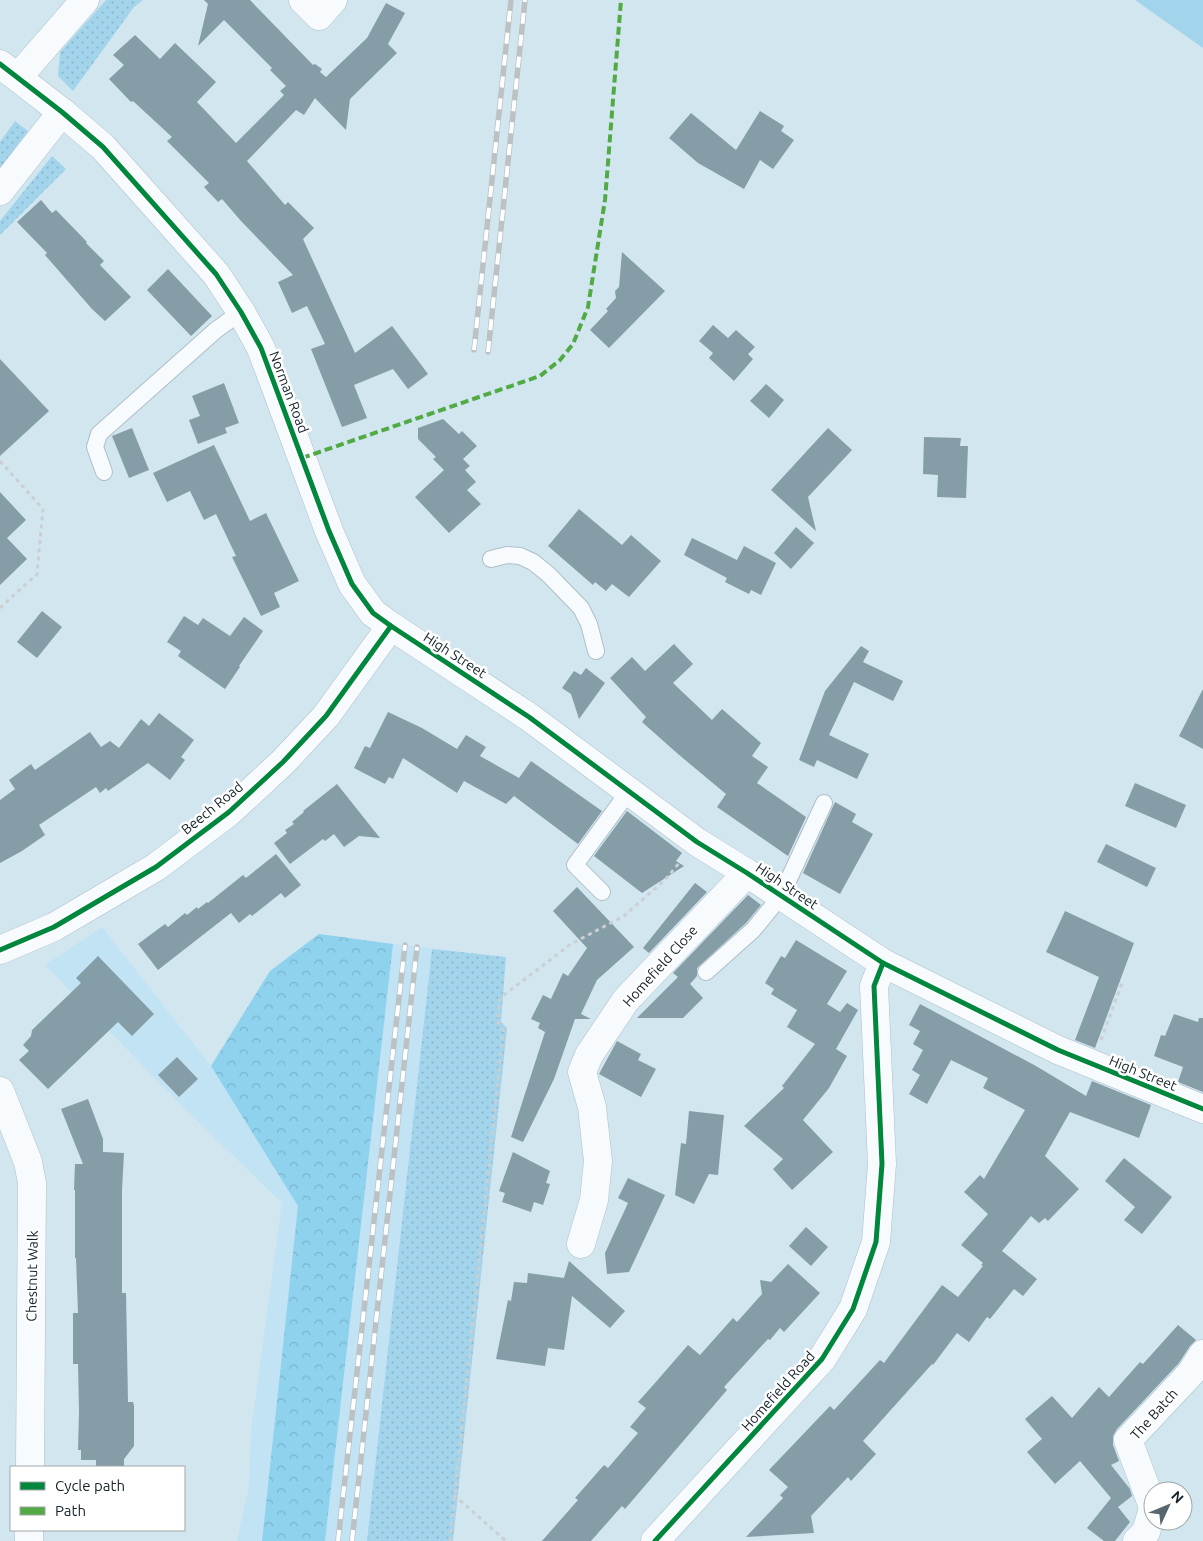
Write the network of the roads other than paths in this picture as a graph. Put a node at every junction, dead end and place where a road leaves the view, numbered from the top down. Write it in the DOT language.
graph roads {
  1 [pos="85,0"];
  2 [pos="302,0"];
  3 [pos="333,0"];
  4 [pos="9,71"];
  5 [pos="62,112"];
  6 [pos="0,191"];
  7 [pos="241,312"];
  8 [pos="104,472"];
  9 [pos="491,559"];
  10 [pos="391,626"];
  11 [pos="596,651"];
  12 [pos="628,791"];
  13 [pos="824,803"];
  14 [pos="747,873"];
  15 [pos="602,892"];
  16 [pos="781,896"];
  17 [pos="0,950"];
  18 [pos="883,963"];
  19 [pos="706,972"];
  20 [pos="0,1092"];
  21 [pos="1203,1109"];
  22 [pos="581,1244"];
  23 [pos="1203,1354"];
  24 [pos="30,1466"];
  25 [pos="1143,1481"];
  26 [pos="1146,1531"];
  27 [pos="655,1541"];
  28 [pos="1137,1541"];
  1 -- 4 [label="street"];
  2 -- 3 [label="street"];
  4 -- 5 [label="street, Norman Road"];
  5 -- 6 [label="street"];
  5 -- 7 [label="street, Norman Road"];
  7 -- 8 [label="lane"];
  7 -- 10 [label="street, Norman Road"];
  9 -- 11 [label="lane"];
  10 -- 12 [label="street, High Street"];
  10 -- 17 [label="street, Beech Road"];
  12 -- 14 [label="street, High Street"];
  12 -- 15 [label="lane"];
  13 -- 16 [label="lane"];
  14 -- 16 [label="street, High Street"];
  14 -- 22 [label="street, Homefield Close"];
  16 -- 18 [label="street, High Street"];
  16 -- 19 [label="lane"];
  18 -- 21 [label="street, High Street"];
  18 -- 27 [label="street, Homefield Road"];
  20 -- 24 [label="street, Chestnut Walk"];
  23 -- 25 [label="street, The Batch"];
  26 -- 28 [label="street, The Batch"];
}
